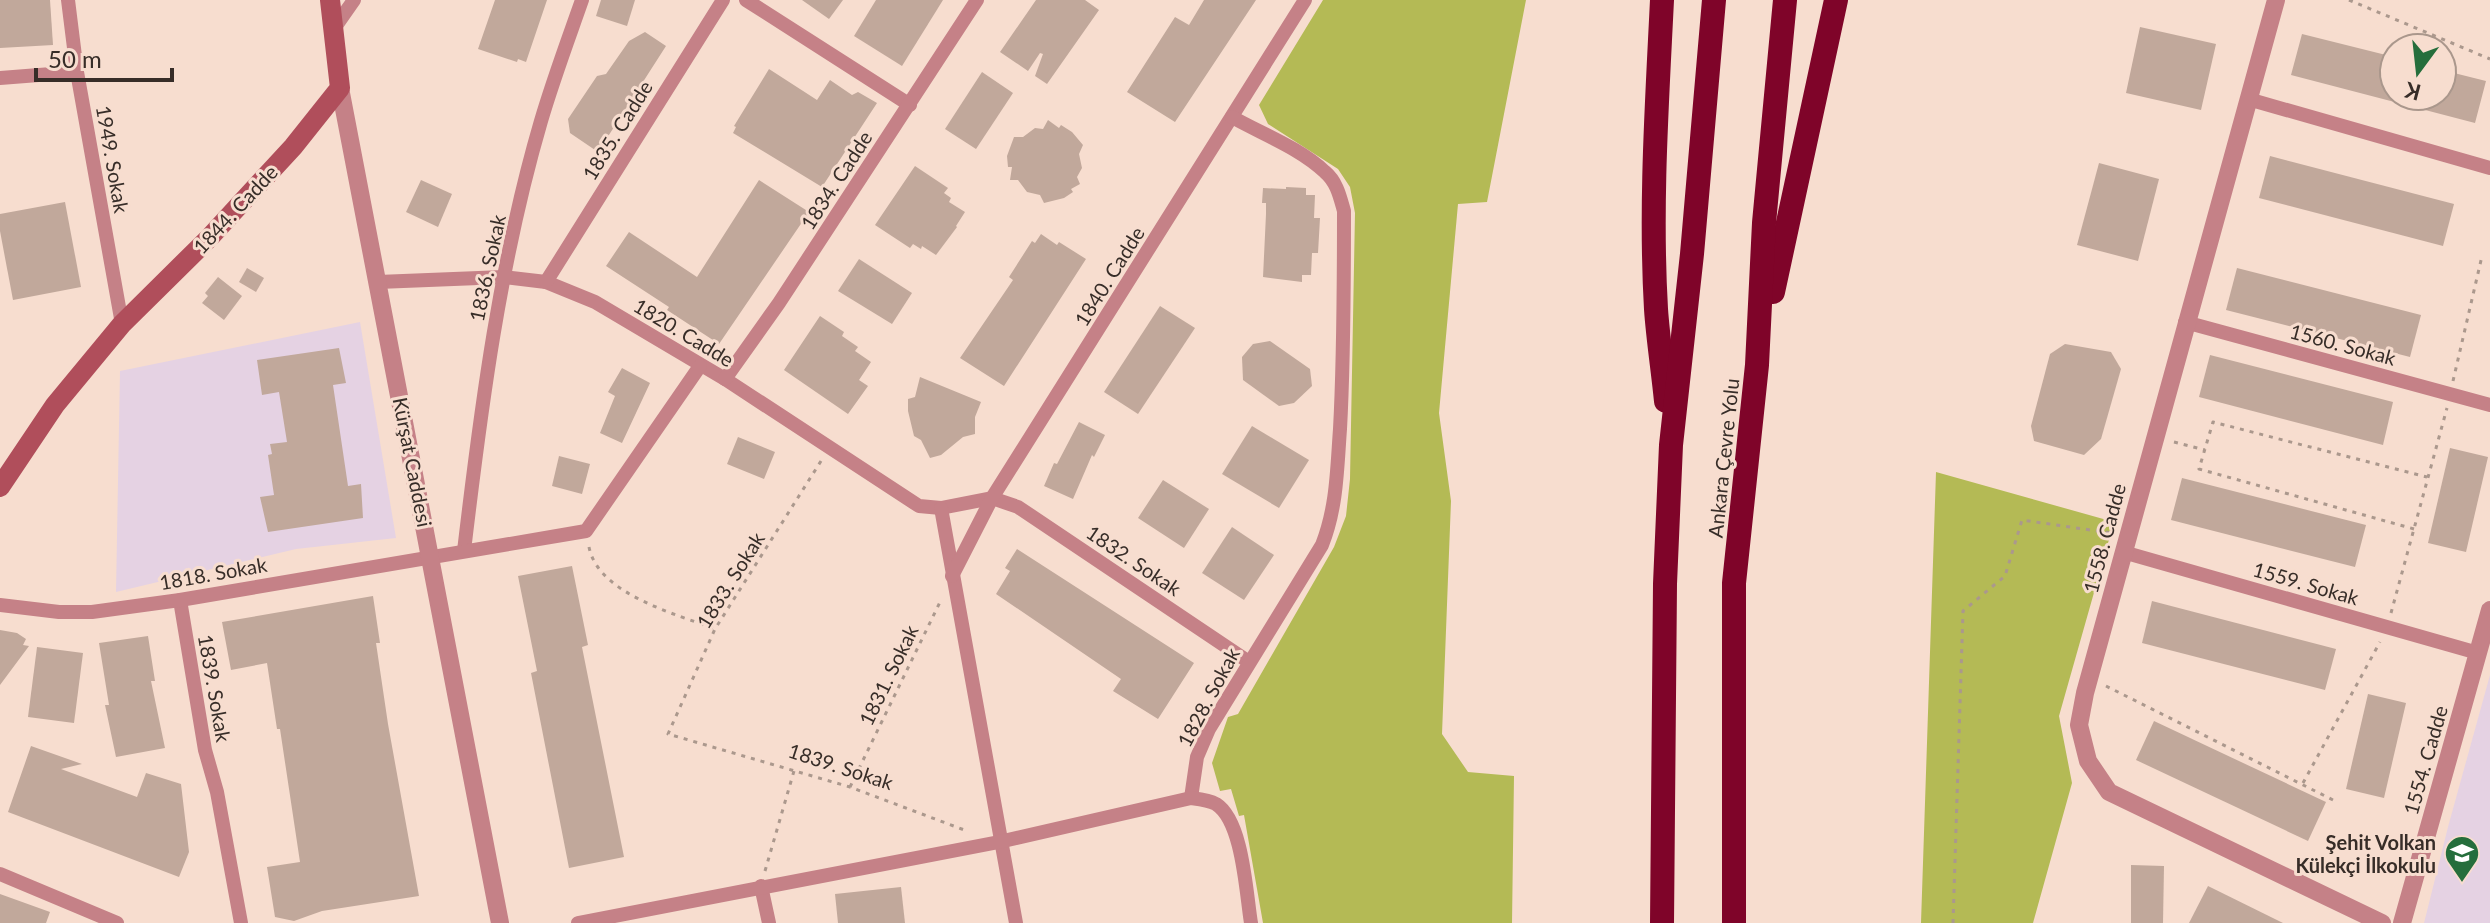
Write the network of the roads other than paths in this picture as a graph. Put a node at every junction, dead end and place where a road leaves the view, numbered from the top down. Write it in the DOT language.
graph roads {
  1 [pos="68,0"];
  2 [pos="330,0"];
  3 [pos="354,0"];
  4 [pos="582,0"];
  5 [pos="723,0"];
  6 [pos="746,0"];
  7 [pos="977,0"];
  8 [pos="1305,0"];
  9 [pos="1662,0"];
  10 [pos="1714,0"];
  11 [pos="1785,0"];
  12 [pos="1836,0"];
  13 [pos="2276,0"];
  14 [pos="333,30"];
  15 [pos="77,72"];
  16 [pos="0,78"];
  17 [pos="340,88"];
  18 [pos="2248,99"];
  19 [pos="910,105"];
  20 [pos="1232,117"];
  21 [pos="2490,168"];
  22 [pos="504,277"];
  23 [pos="378,282"];
  24 [pos="546,282"];
  25 [pos="2185,322"];
  26 [pos="122,324"];
  27 [pos="1757,365"];
  28 [pos="700,366"];
  29 [pos="725,379"];
  30 [pos="2490,405"];
  31 [pos="1671,445"];
  32 [pos="0,487"];
  33 [pos="992,498"];
  34 [pos="941,508"];
  35 [pos="2125,544"];
  36 [pos="464,551"];
  37 [pos="431,556"];
  38 [pos="952,576"];
  39 [pos="180,600"];
  40 [pos="0,605"];
  41 [pos="2490,610"];
  42 [pos="2478,653"];
  43 [pos="1249,662"];
  44 [pos="1191,798"];
  45 [pos="999,842"];
  46 [pos="0,874"];
  47 [pos="761,886"];
  48 [pos="117,923"];
  49 [pos="241,923"];
  50 [pos="500,923"];
  51 [pos="578,923"];
  52 [pos="769,923"];
  53 [pos="1016,923"];
  54 [pos="1251,923"];
  55 [pos="1662,923"];
  56 [pos="1734,923"];
  57 [pos="2382,923"];
  58 [pos="2402,923"];
  1 -- 15 [label="street, 1949. Sokak"];
  2 -- 14 [label="main road, Kürşat Caddesi"];
  3 -- 14 [label="street"];
  4 -- 22 [label="street, 1836. Sokak"];
  5 -- 24 [label="street, 1835. Cadde"];
  6 -- 19 [label="street"];
  7 -- 19 [label="street, 1834. Cadde"];
  8 -- 20 [label="street, 1840. Cadde"];
  9 -- 31 [label="highway"];
  10 -- 31 [label="highway"];
  11 -- 27 [label="highway, Ankara Çevre Yolu"];
  12 -- 27 [label="highway"];
  13 -- 18 [label="street, 1558. Cadde"];
  14 -- 17 [label="main road, Kürşat Caddesi"];
  15 -- 16 [label="street"];
  15 -- 26 [label="street, 1949. Sokak"];
  17 -- 23 [label="street, Kürşat Caddesi"];
  17 -- 26 [label="main road, 1844. Cadde"];
  18 -- 21 [label="street"];
  18 -- 25 [label="street, 1558. Cadde"];
  19 -- 29 [label="street, 1834. Cadde"];
  20 -- 33 [label="street, 1840. Cadde"];
  20 -- 43 [label="street, 1828. Sokak"];
  22 -- 23 [label="street, 1820. Cadde"];
  22 -- 24 [label="street, 1820. Cadde"];
  22 -- 36 [label="street, 1836. Sokak"];
  23 -- 37 [label="street, Kürşat Caddesi"];
  24 -- 28 [label="street, 1820. Cadde"];
  25 -- 30 [label="street, 1560. Sokak"];
  25 -- 35 [label="street, 1558. Cadde"];
  26 -- 32 [label="main road, 1844. Cadde"];
  27 -- 56 [label="highway, Ankara Çevre Yolu"];
  28 -- 29 [label="street, 1820. Cadde"];
  28 -- 36 [label="street"];
  29 -- 34 [label="street, 1820. Cadde"];
  31 -- 55 [label="highway"];
  33 -- 34 [label="street, 1820. Cadde"];
  33 -- 38 [label="street, 1840. Cadde"];
  33 -- 43 [label="street, 1832. Sokak"];
  34 -- 38 [label="street"];
  35 -- 42 [label="street, 1559. Sokak"];
  35 -- 57 [label="street, 1558. Cadde"];
  36 -- 37 [label="street"];
  37 -- 39 [label="street, 1818. Sokak"];
  37 -- 50 [label="street, Kürşat Caddesi"];
  38 -- 45 [label="street"];
  39 -- 40 [label="street, 1818. Sokak"];
  39 -- 49 [label="street, 1839. Sokak"];
  41 -- 42 [label="street, 1554. Cadde"];
  42 -- 58 [label="street, 1554. Cadde"];
  43 -- 44 [label="street, 1828. Sokak"];
  44 -- 45 [label="street"];
  44 -- 54 [label="street"];
  45 -- 47 [label="street"];
  45 -- 53 [label="street"];
  46 -- 48 [label="street"];
  47 -- 51 [label="street"];
  47 -- 52 [label="street"];
}
